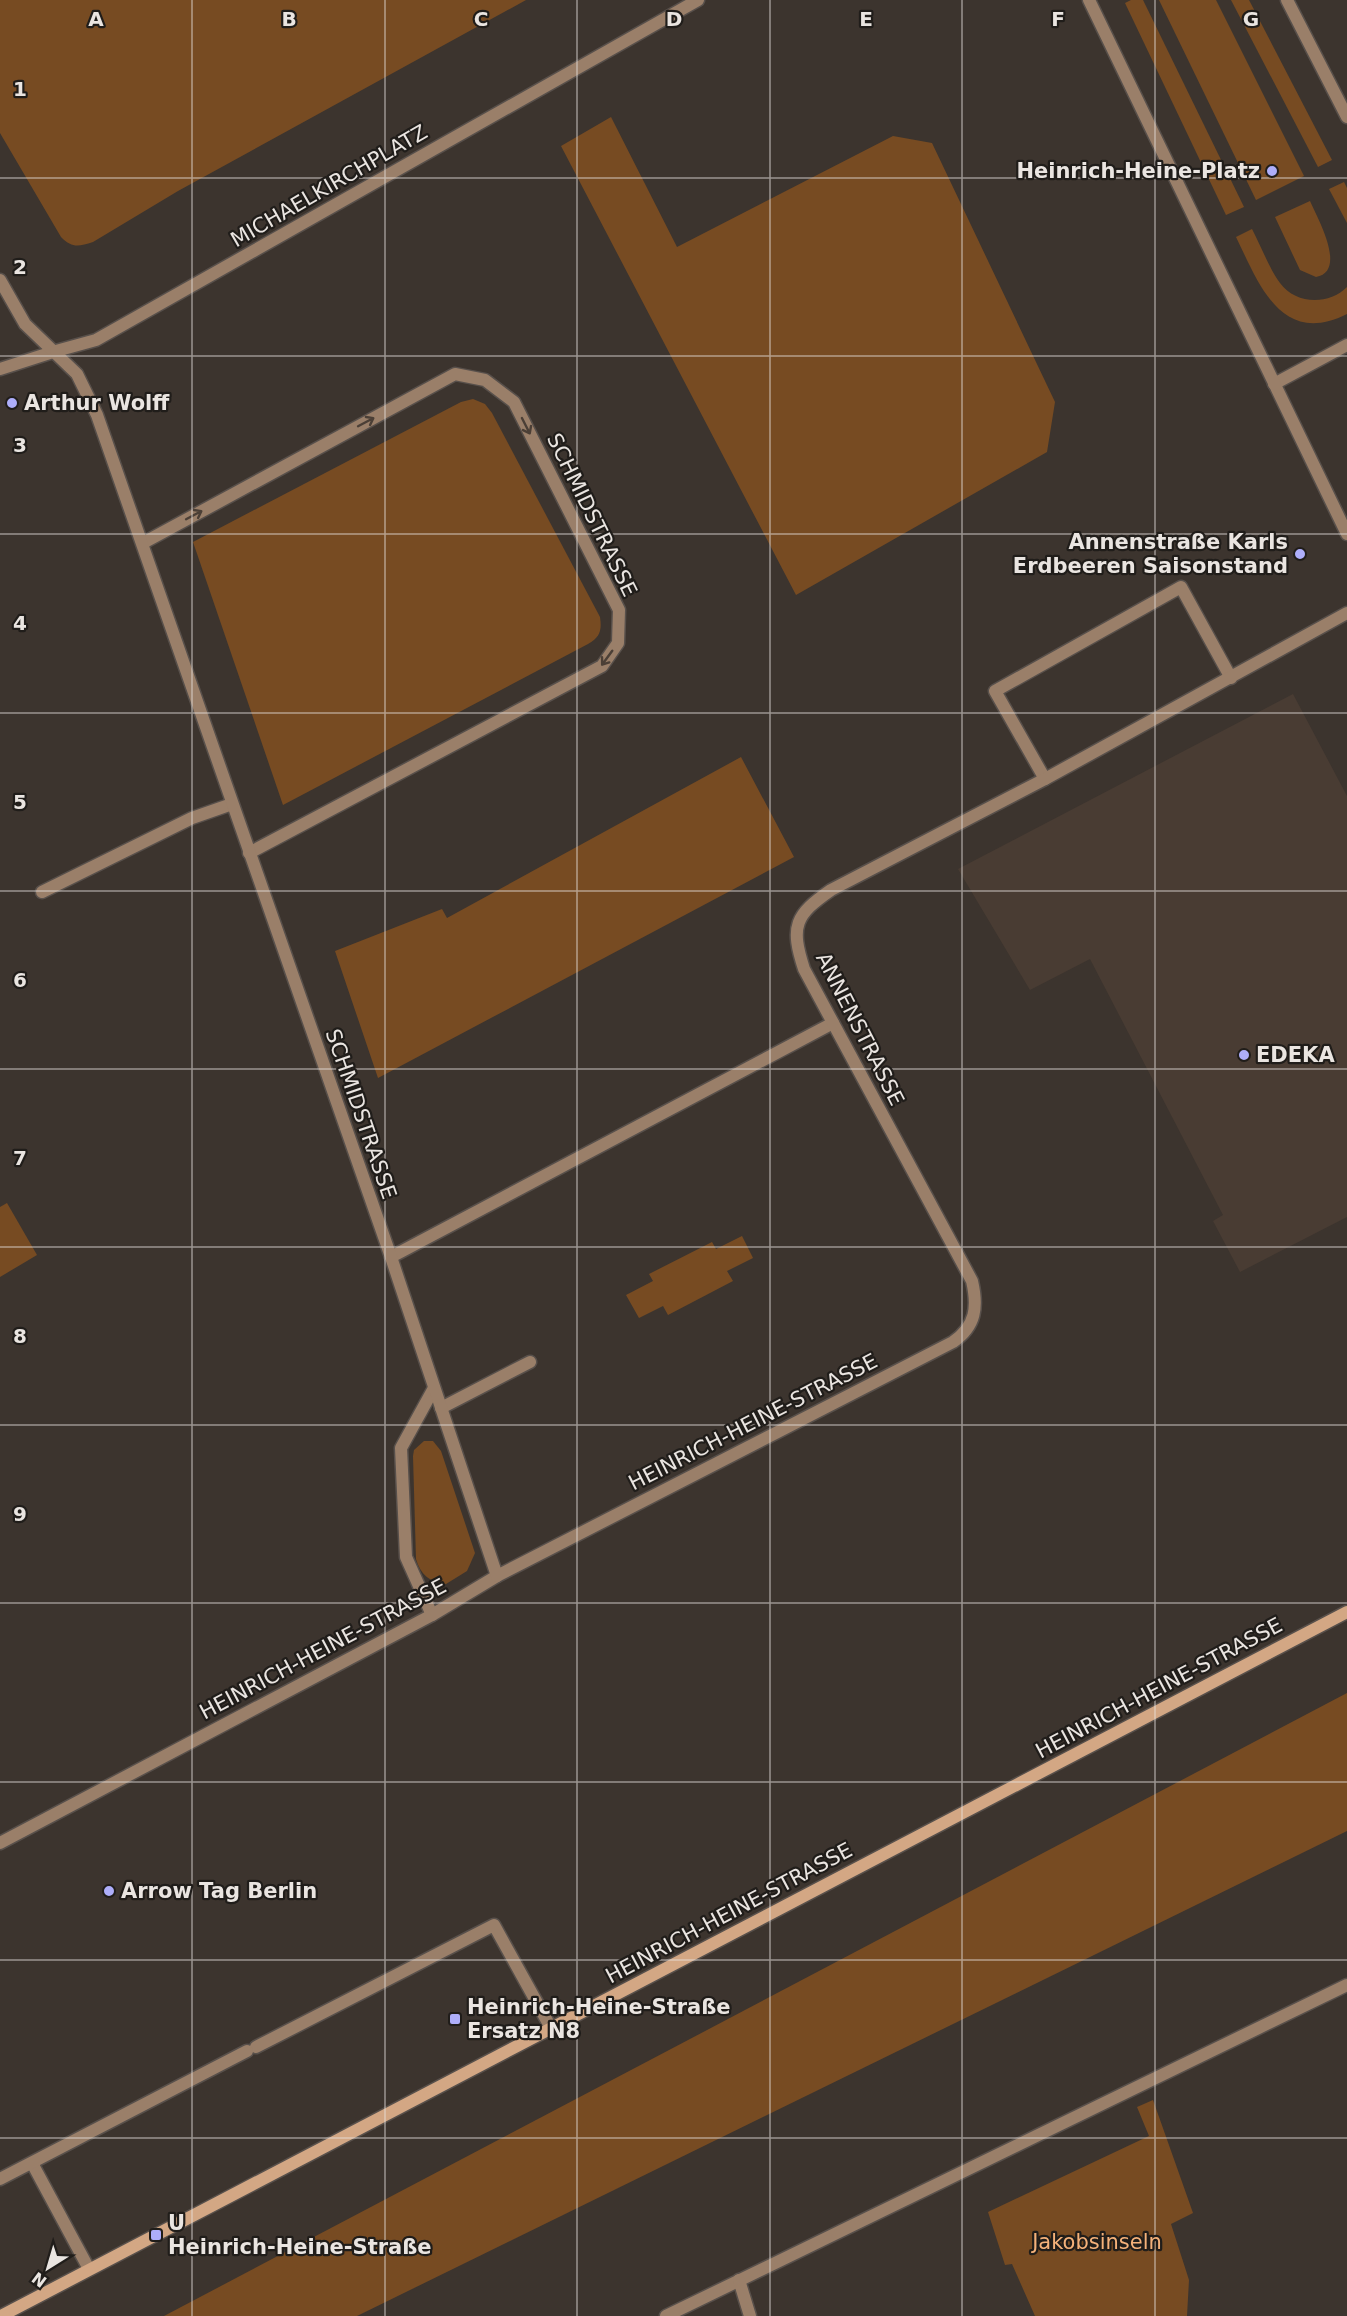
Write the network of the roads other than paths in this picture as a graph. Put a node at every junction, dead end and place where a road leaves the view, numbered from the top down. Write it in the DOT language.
graph roads {
  1 [pos="698,0"];
  2 [pos="1089,0"];
  3 [pos="1287,0"];
  4 [pos="1347,117"];
  5 [pos="0,280"];
  6 [pos="1347,345"];
  7 [pos="56,351"];
  8 [pos="0,369"];
  9 [pos="1274,384"];
  10 [pos="1347,534"];
  11 [pos="143,543"];
  12 [pos="1347,613"];
  13 [pos="1231,678"];
  14 [pos="1045,779"];
  15 [pos="232,804"];
  16 [pos="249,853"];
  17 [pos="42,892"];
  18 [pos="833,1023"];
  19 [pos="390,1257"];
  20 [pos="953,1342"];
  21 [pos="530,1362"];
  22 [pos="434,1388"];
  23 [pos="441,1408"];
  24 [pos="497,1576"];
  25 [pos="1347,1612"];
  26 [pos="432,1615"];
  27 [pos="0,1843"];
  28 [pos="1347,1985"];
  29 [pos="551,2028"];
  30 [pos="32,2163"];
  31 [pos="0,2180"];
  32 [pos="89,2270"];
  33 [pos="739,2280"];
  34 [pos="0,2316"];
  35 [pos="666,2316"];
  36 [pos="750,2316"];
  1 -- 7 [label="street, MICHAELKIRCHPLATZ"];
  2 -- 9 [label="street"];
  3 -- 4 [label="street"];
  5 -- 7 [label="street"];
  6 -- 9 [label="street"];
  7 -- 8 [label="street"];
  7 -- 11 [label="street, SCHMIDSTRASSE"];
  9 -- 10 [label="street"];
  11 -- 15 [label="street, SCHMIDSTRASSE"];
  11 -- 16 [label="street, SCHMIDSTRASSE, one-way"];
  12 -- 13 [label="street, ANNENSTRASSE"];
  13 -- 14 [label="street, ANNENSTRASSE"];
  13 -- 14 [label="street"];
  14 -- 18 [label="street, ANNENSTRASSE"];
  15 -- 16 [label="street, SCHMIDSTRASSE"];
  15 -- 17 [label="street"];
  16 -- 19 [label="street, SCHMIDSTRASSE"];
  18 -- 19 [label="street"];
  18 -- 20 [label="street, ANNENSTRASSE"];
  19 -- 22 [label="street, SCHMIDSTRASSE"];
  20 -- 24 [label="street, HEINRICH-HEINE-STRASSE"];
  21 -- 23 [label="street"];
  22 -- 23 [label="street, SCHMIDSTRASSE"];
  22 -- 26 [label="street"];
  23 -- 24 [label="street, SCHMIDSTRASSE"];
  24 -- 26 [label="street, HEINRICH-HEINE-STRASSE"];
  25 -- 29 [label="main road, HEINRICH-HEINE-STRASSE"];
  26 -- 27 [label="street, HEINRICH-HEINE-STRASSE"];
  28 -- 33 [label="street"];
  29 -- 30 [label="street"];
  29 -- 32 [label="main road, HEINRICH-HEINE-STRASSE"];
  30 -- 31 [label="street"];
  30 -- 32 [label="street"];
  32 -- 34 [label="main road, HEINRICH-HEINE-STRASSE"];
  33 -- 35 [label="street"];
  33 -- 36 [label="street"];
}
